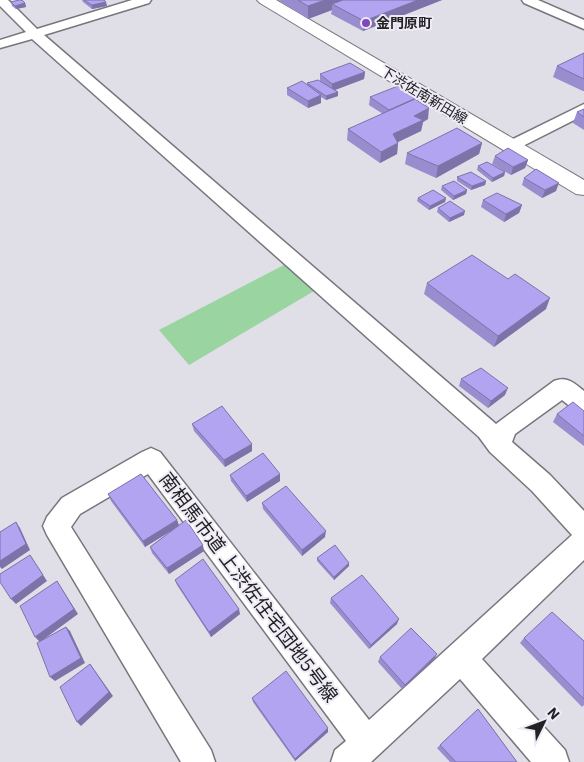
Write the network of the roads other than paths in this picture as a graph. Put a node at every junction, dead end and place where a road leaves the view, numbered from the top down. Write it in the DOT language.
graph roads {
  1 [pos="1,0"];
  2 [pos="145,0"];
  3 [pos="265,0"];
  4 [pos="528,0"];
  5 [pos="584,25"];
  6 [pos="35,33"];
  7 [pos="0,44"];
  8 [pos="584,109"];
  9 [pos="511,146"];
  10 [pos="584,189"];
  11 [pos="584,404"];
  12 [pos="499,445"];
  13 [pos="584,529"];
  14 [pos="584,542"];
  15 [pos="461,658"];
  16 [pos="357,753"];
  17 [pos="199,762"];
  18 [pos="553,762"];
  1 -- 6 [label="street"];
  2 -- 6 [label="street"];
  3 -- 9 [label="main road, 下渋佐南新田線"];
  4 -- 5 [label="street"];
  6 -- 7 [label="street"];
  6 -- 12 [label="street"];
  8 -- 9 [label="street"];
  9 -- 10 [label="main road, 下渋佐南新田線"];
  11 -- 12 [label="street"];
  12 -- 13 [label="street"];
  14 -- 15 [label="street"];
  15 -- 16 [label="street"];
  15 -- 18 [label="street"];
  16 -- 17 [label="street, 南相馬市道 上渋佐住宅団地5号線"];
}
